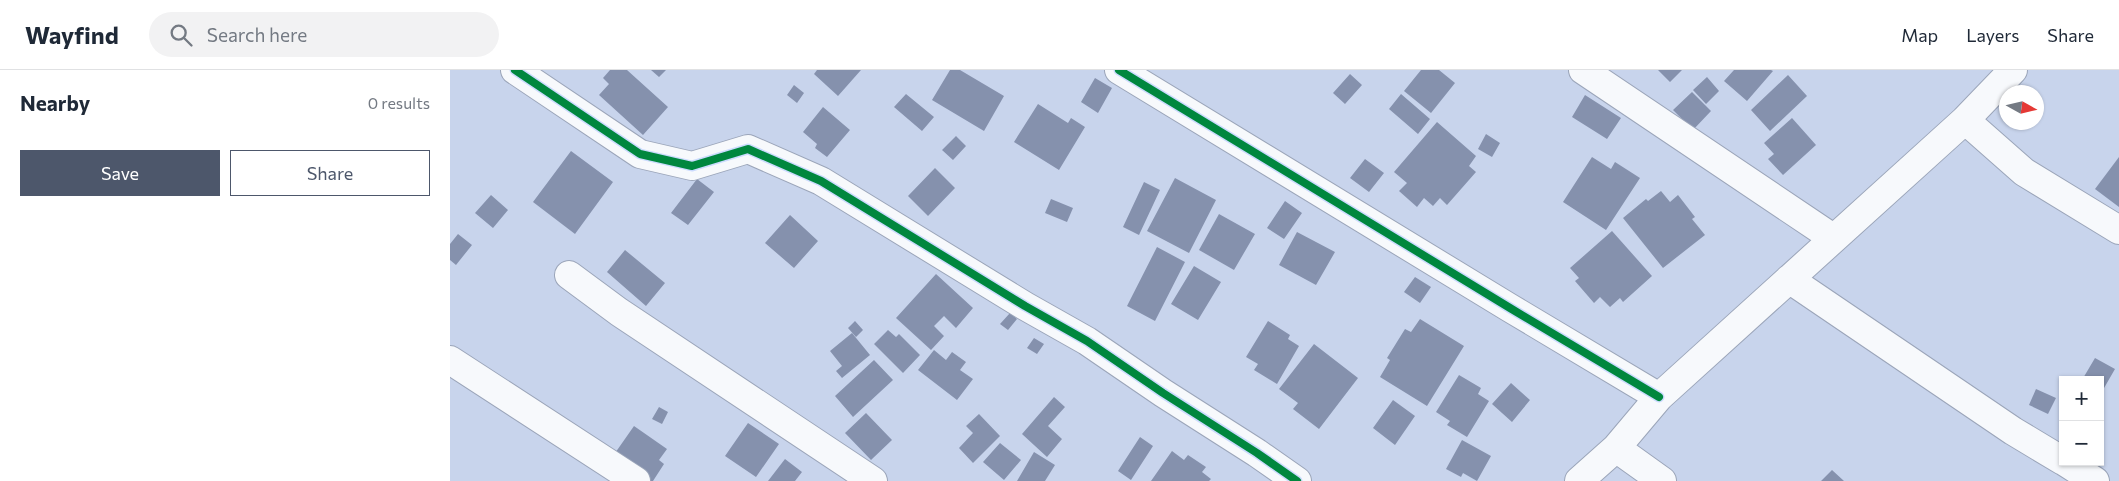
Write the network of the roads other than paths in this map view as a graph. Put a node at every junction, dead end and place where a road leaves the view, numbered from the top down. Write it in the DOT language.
graph roads {
  1 [pos="515,70"];
  2 [pos="1118,70"];
  3 [pos="1582,70"];
  4 [pos="2010,71"];
  5 [pos="1966,120"];
  6 [pos="2119,230"];
  7 [pos="1833,238"];
  8 [pos="569,276"];
  9 [pos="1789,278"];
  10 [pos="450,360"];
  11 [pos="1659,396"];
  12 [pos="1616,448"];
  13 [pos="2059,459"];
  14 [pos="2071,466"];
  15 [pos="636,481"];
  16 [pos="873,481"];
  17 [pos="1297,481"];
  18 [pos="1579,481"];
  19 [pos="1662,481"];
  20 [pos="2095,481"];
  1 -- 17 [label="street"];
  2 -- 11 [label="street"];
  3 -- 7 [label="street"];
  4 -- 5 [label="street"];
  5 -- 6 [label="street"];
  5 -- 7 [label="street"];
  7 -- 9 [label="street"];
  8 -- 16 [label="street"];
  9 -- 11 [label="street"];
  9 -- 13 [label="street"];
  10 -- 15 [label="street"];
  11 -- 12 [label="street"];
  12 -- 18 [label="street"];
  12 -- 19 [label="street"];
  14 -- 20 [label="street"];
}
